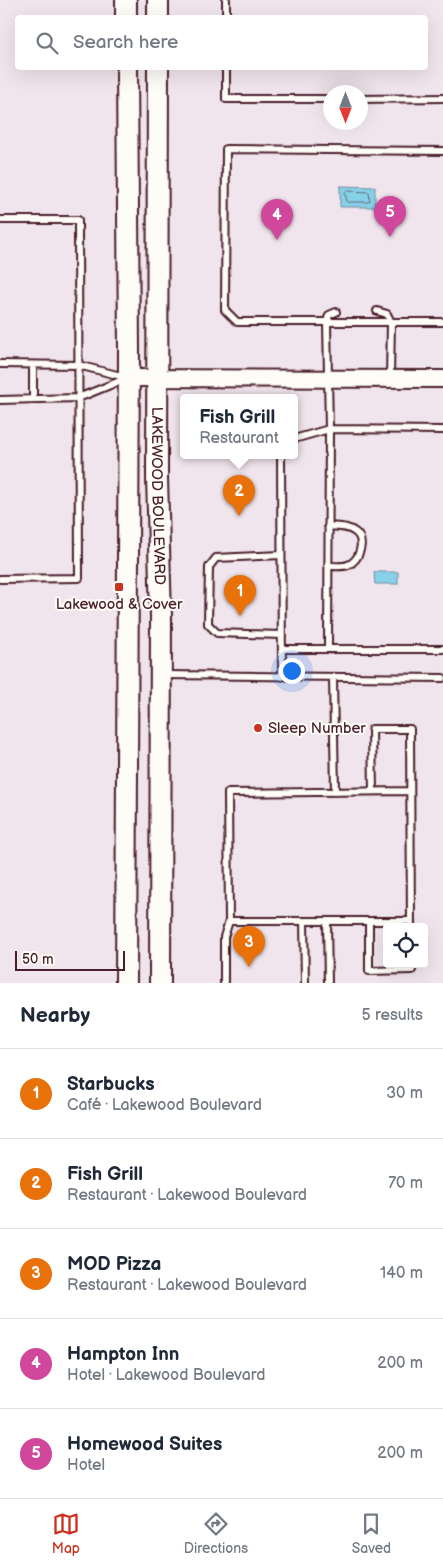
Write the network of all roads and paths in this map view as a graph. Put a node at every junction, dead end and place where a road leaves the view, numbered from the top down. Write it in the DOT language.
graph roads {
  1 [pos="126,0"];
  2 [pos="158,0"];
  3 [pos="226,0"];
  4 [pos="126,15"];
  5 [pos="158,15"];
  6 [pos="226,15"];
  7 [pos="127,70"];
  8 [pos="158,70"];
  9 [pos="226,70"];
  10 [pos="368,98"];
  11 [pos="443,98"];
  12 [pos="323,99"];
  13 [pos="443,151"];
  14 [pos="0,220"];
  15 [pos="377,311"];
  16 [pos="336,312"];
  17 [pos="327,322"];
  18 [pos="391,322"];
  19 [pos="443,322"];
  20 [pos="0,364"];
  21 [pos="33,365"];
  22 [pos="78,365"];
  23 [pos="129,378"];
  24 [pos="158,379"];
  25 [pos="328,379"];
  26 [pos="390,379"];
  27 [pos="443,379"];
  28 [pos="78,398"];
  29 [pos="33,399"];
  30 [pos="0,400"];
  31 [pos="329,428"];
  32 [pos="443,430"];
  33 [pos="298,438"];
  34 [pos="281,459"];
  35 [pos="328,526"];
  36 [pos="281,555"];
  37 [pos="328,566"];
  38 [pos="0,579"];
  39 [pos="282,635"];
  40 [pos="282,649"];
  41 [pos="328,649"];
  42 [pos="443,649"];
  43 [pos="160,675"];
  44 [pos="282,676"];
  45 [pos="333,678"];
  46 [pos="443,678"];
  47 [pos="373,791"];
  48 [pos="410,791"];
  49 [pos="334,792"];
  50 [pos="229,921"];
  51 [pos="304,921"];
  52 [pos="327,921"];
  53 [pos="369,921"];
  54 [pos="397,923"];
  55 [pos="411,923"];
  56 [pos="412,968"];
  57 [pos="126,983"];
  58 [pos="160,983"];
  59 [pos="224,983"];
  60 [pos="305,983"];
  61 [pos="328,983"];
  1 -- 4 [label="main road"];
  2 -- 5 [label="main road"];
  3 -- 6 [label="lane"];
  7 -- 23 [label="main road, LAKEWOOD BOULEVARD"];
  8 -- 24 [label="main road, LAKEWOOD BOULEVARD"];
  9 -- 12 [label="lane"];
  10 -- 11 [label="lane"];
  13 -- 17 [label="lane"];
  14 -- 22 [label="lane"];
  15 -- 18 [label="lane"];
  16 -- 17 [label="lane"];
  17 -- 18 [label="lane"];
  17 -- 25 [label="lane"];
  18 -- 19 [label="lane"];
  18 -- 26 [label="lane"];
  20 -- 21 [label="lane"];
  21 -- 22 [label="lane"];
  21 -- 29 [label="lane"];
  22 -- 23 [label="lane"];
  22 -- 28 [label="lane"];
  23 -- 24 [label="street"];
  23 -- 28 [label="lane"];
  23 -- 57 [label="main road, LAKEWOOD BOULEVARD"];
  24 -- 25 [label="street"];
  24 -- 43 [label="main road, LAKEWOOD BOULEVARD"];
  25 -- 26 [label="street"];
  25 -- 31 [label="lane"];
  26 -- 27 [label="street"];
  28 -- 29 [label="lane"];
  28 -- 38 [label="lane"];
  29 -- 30 [label="lane"];
  31 -- 32 [label="lane"];
  31 -- 33 [label="lane"];
  31 -- 35 [label="lane"];
  34 -- 36 [label="lane"];
  35 -- 37 [label="lane"];
  35 -- 37 [label="lane"];
  36 -- 39 [label="lane"];
  36 -- 39 [label="lane"];
  37 -- 41 [label="lane"];
  39 -- 40 [label="lane"];
  40 -- 41 [label="lane"];
  40 -- 44 [label="lane"];
  41 -- 42 [label="lane"];
  43 -- 44 [label="lane"];
  43 -- 58 [label="main road, LAKEWOOD BOULEVARD"];
  44 -- 45 [label="lane"];
  45 -- 46 [label="lane"];
  45 -- 49 [label="lane"];
  47 -- 48 [label="lane"];
  47 -- 48 [label="lane"];
  47 -- 49 [label="lane"];
  48 -- 55 [label="lane"];
  49 -- 50 [label="lane"];
  50 -- 51 [label="lane"];
  50 -- 59 [label="lane"];
  51 -- 52 [label="lane"];
  51 -- 60 [label="lane"];
  52 -- 53 [label="lane"];
  52 -- 61 [label="lane"];
  53 -- 54 [label="lane"];
  53 -- 56 [label="lane"];
}
